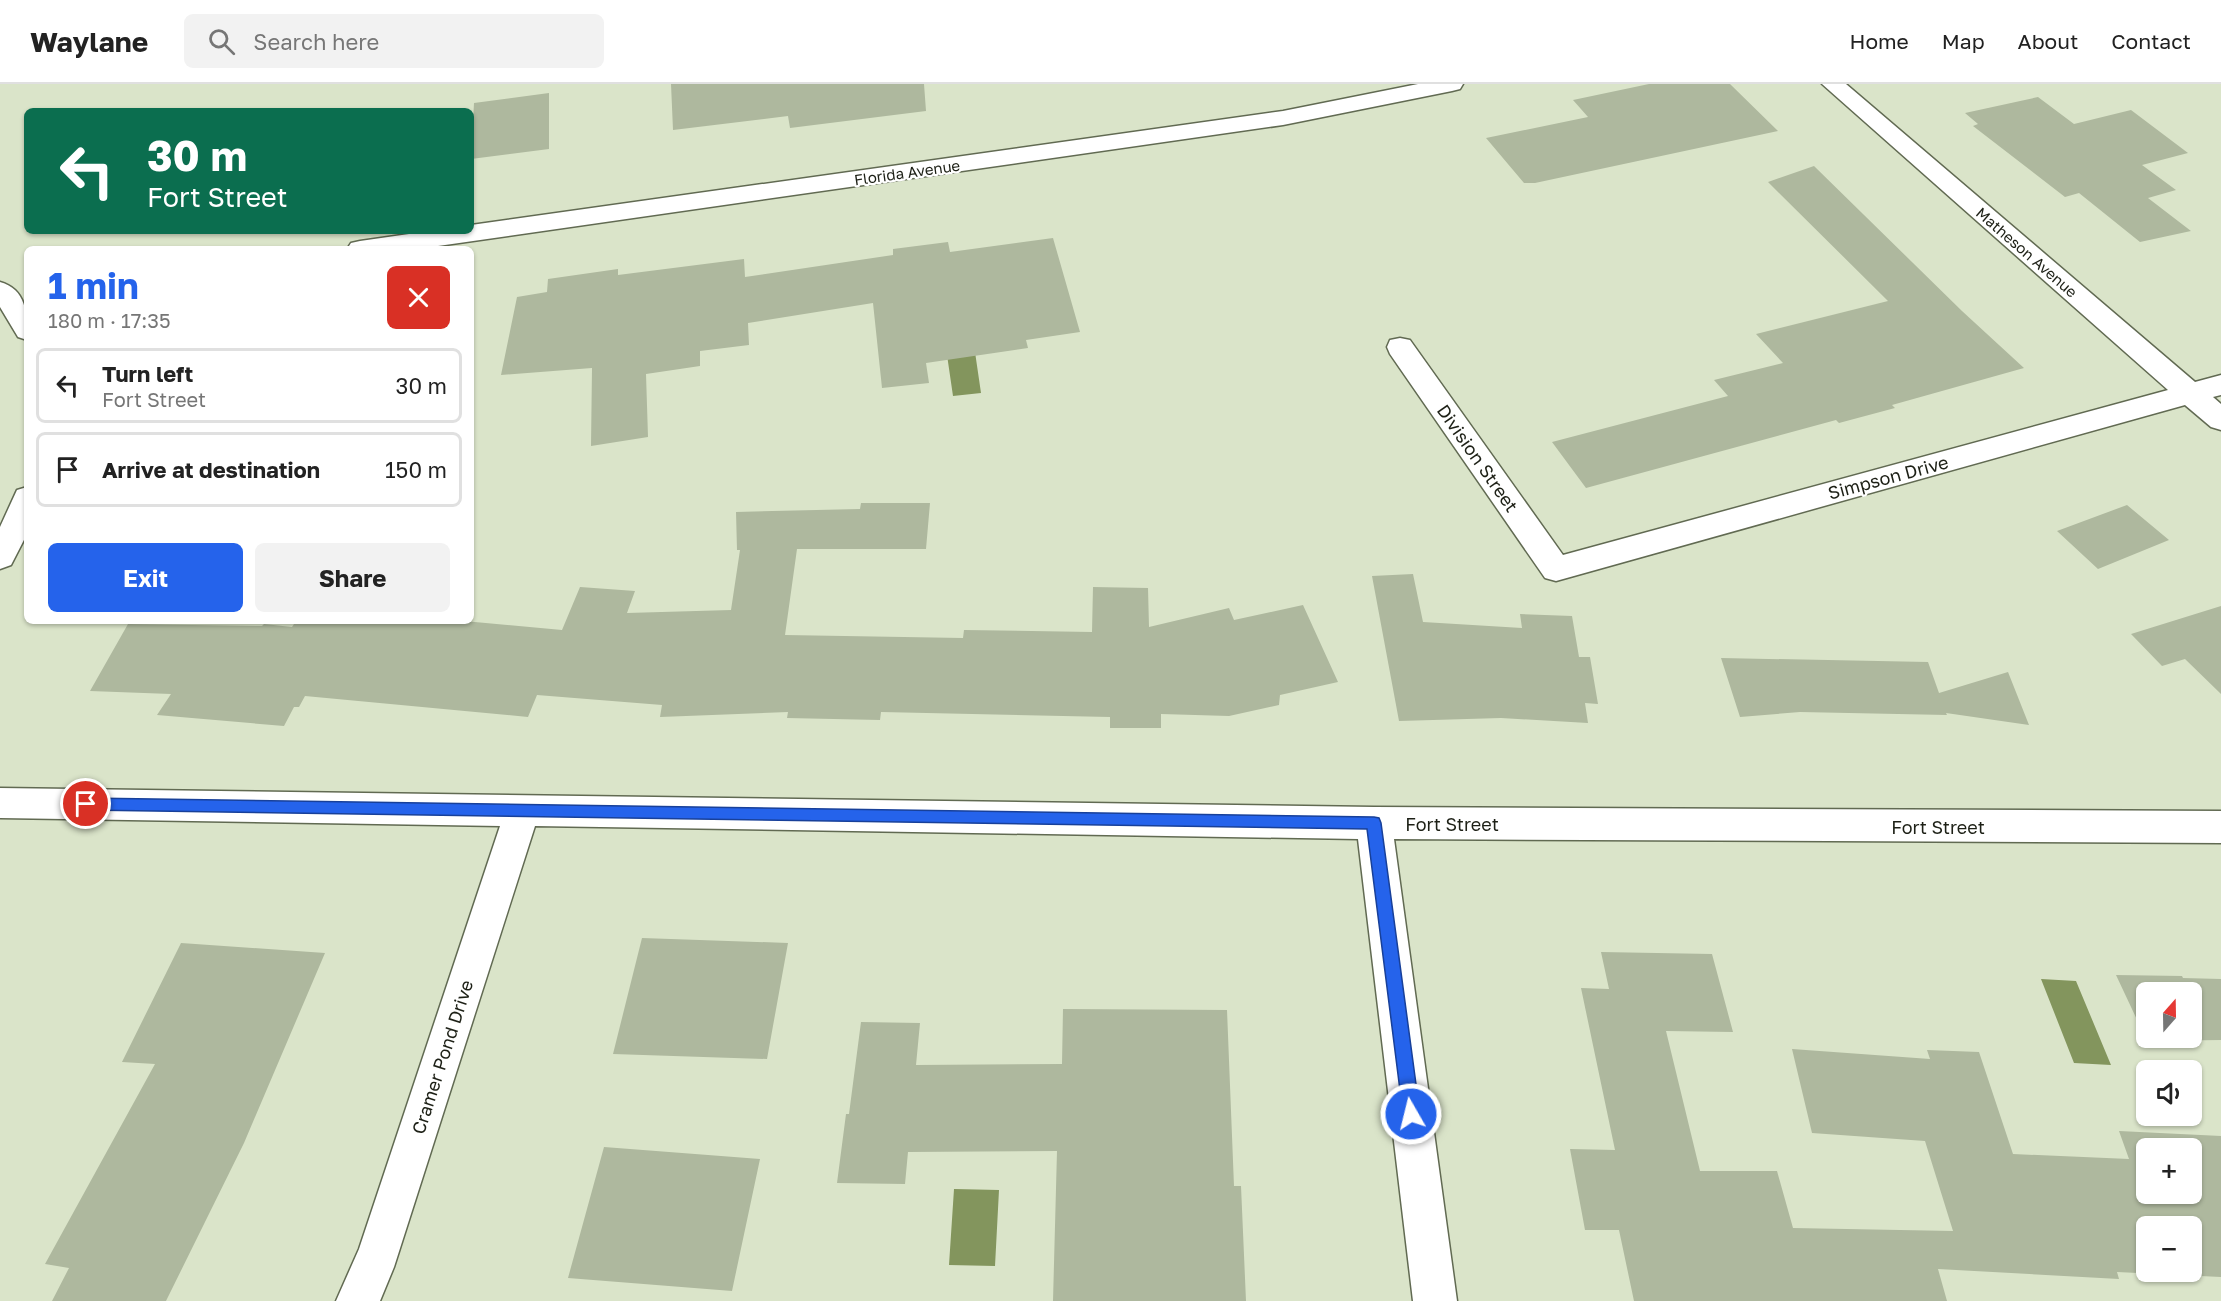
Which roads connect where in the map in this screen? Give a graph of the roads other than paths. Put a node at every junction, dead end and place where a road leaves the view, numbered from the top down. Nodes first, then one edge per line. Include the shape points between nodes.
1 (1452, 84) edge
2 (1833, 84) edge
3 (474, 233) edge
4 (466, 234) edge
5 (381, 246) edge
6 (0, 291) edge
7 (24, 318) edge
8 (1400, 347) dead end
9 (2221, 385) edge
10 (2192, 394) junction
11 (2221, 420) edge
12 (24, 505) edge
13 (0, 557) edge
14 (1556, 569) joint
15 (0, 803) edge
16 (522, 811) junction
17 (1374, 823) junction
18 (2221, 827) edge
19 (358, 1301) edge
20 (1436, 1301) edge

1 - 3 street, Florida Avenue via 1282,118
2 - 10 street, Matheson Avenue
4 - 5 street, Florida Avenue
6 - 7 street
8 - 14 street, Division Street
9 - 10 street, Simpson Drive
10 - 11 street, Matheson Avenue
10 - 14 street, Simpson Drive
12 - 13 street
15 - 16 street, Fort Street
16 - 17 street, Fort Street
16 - 19 street, Cramer Pond Drive via 379,1252
17 - 18 street, Fort Street
17 - 20 street

